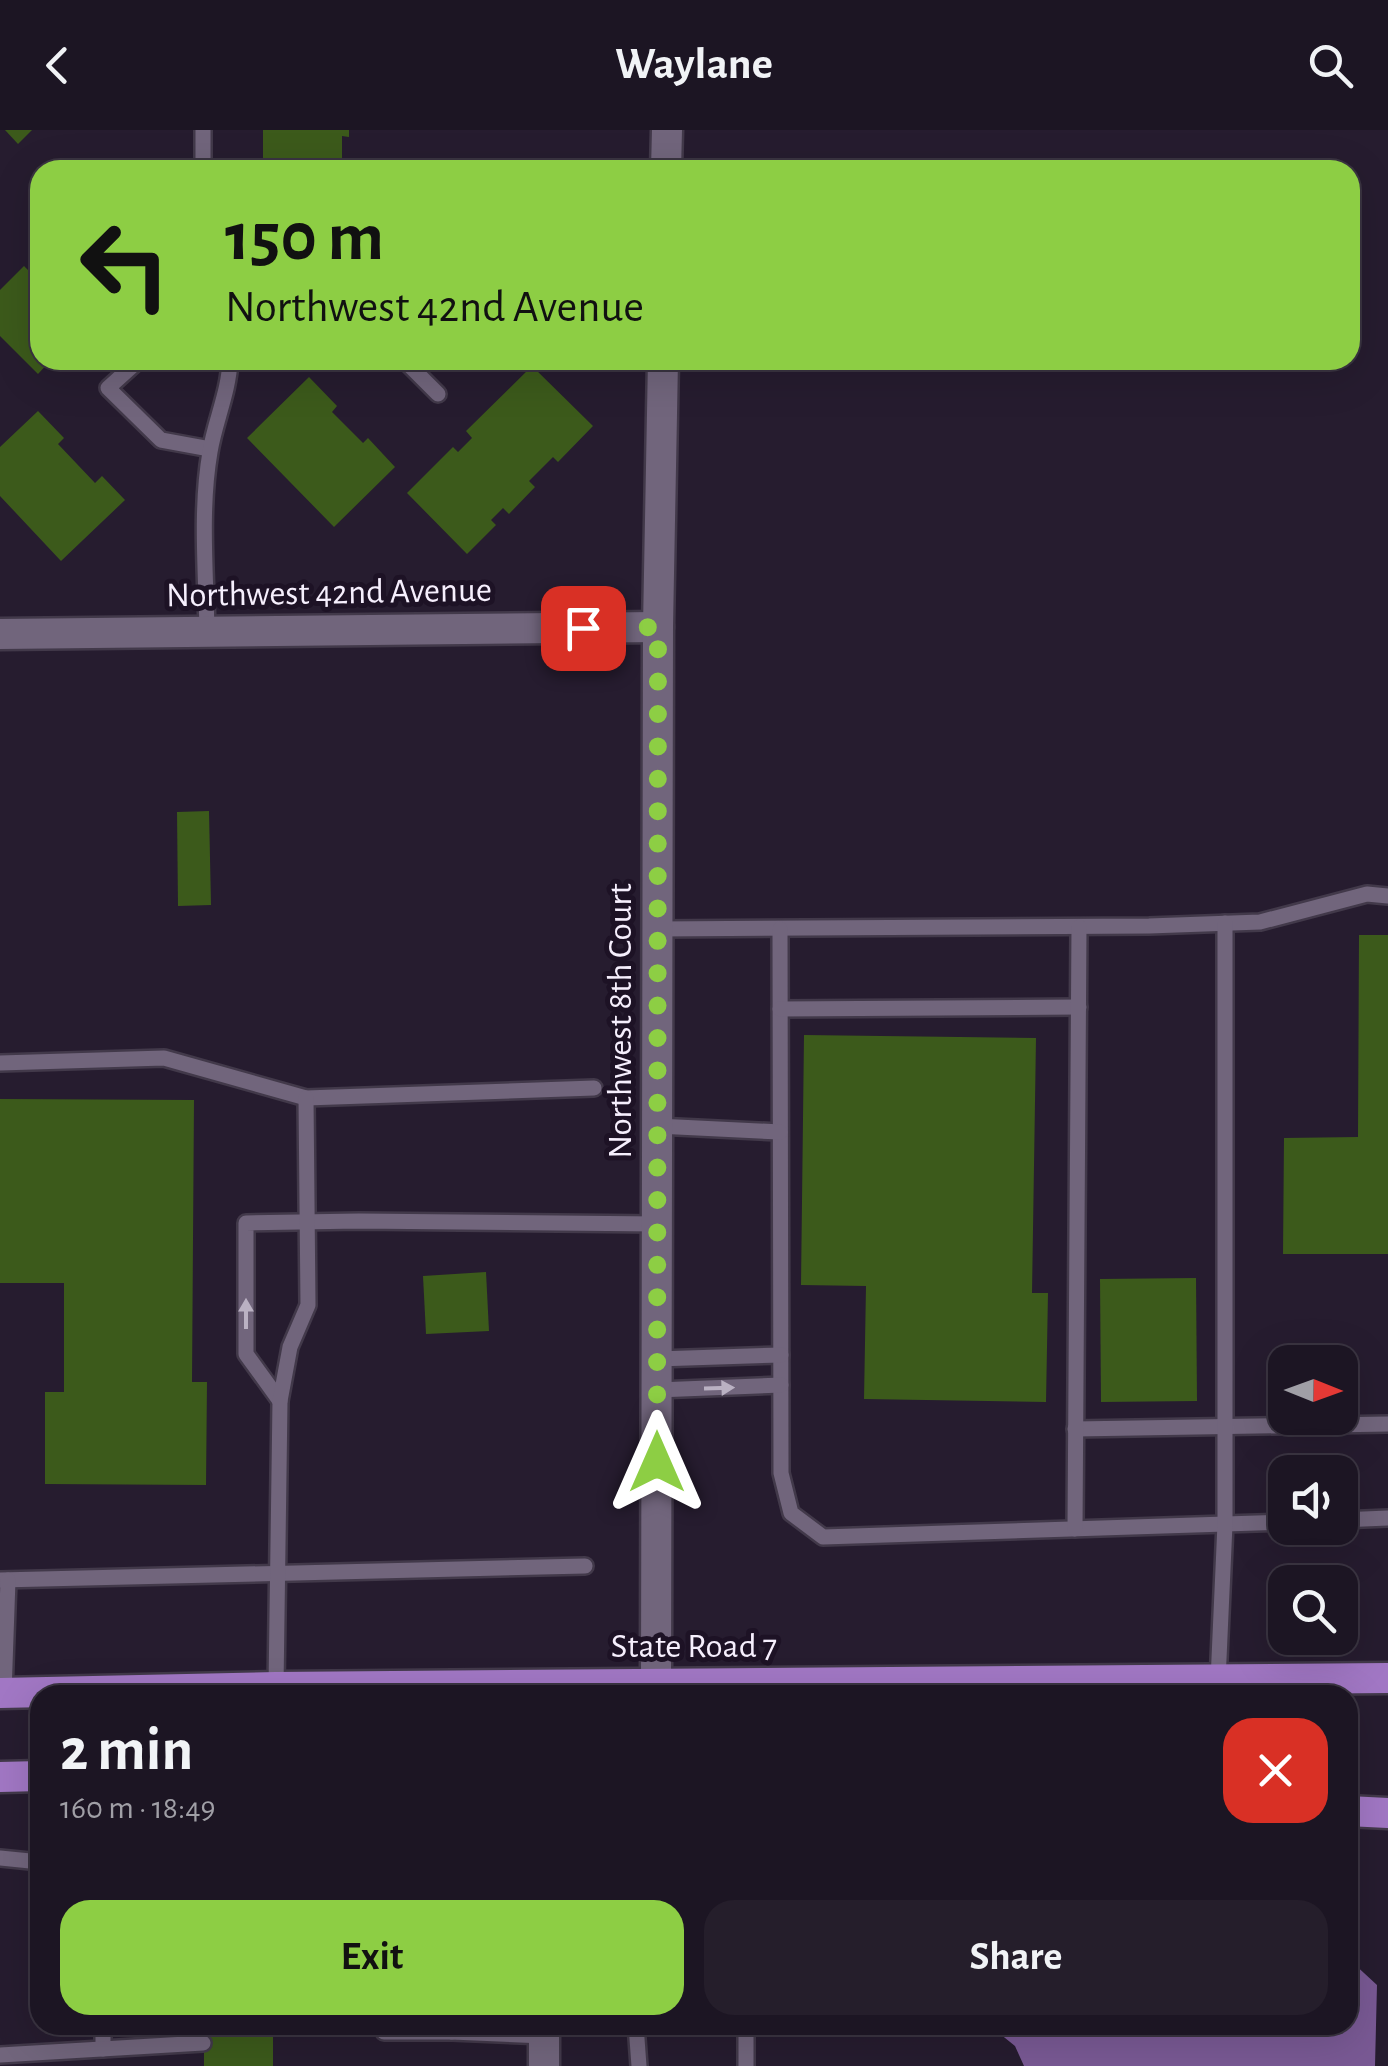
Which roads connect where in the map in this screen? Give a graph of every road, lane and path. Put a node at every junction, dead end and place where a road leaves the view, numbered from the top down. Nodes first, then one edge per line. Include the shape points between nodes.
1 (188, 130) edge
2 (667, 130) edge
3 (203, 138) edge
4 (666, 160) edge
5 (128, 370) edge
6 (228, 370) edge
7 (414, 370) edge
8 (663, 370) edge
9 (438, 394) dead end
10 (210, 449) junction
11 (658, 627) junction
12 (207, 632) junction
13 (0, 634) edge
14 (1388, 896) edge
15 (1225, 924) junction
16 (1079, 927) junction
17 (658, 929) junction
18 (780, 929) junction
19 (1078, 1008) junction
20 (780, 1009) junction
21 (0, 1063) edge
22 (594, 1088) dead end
23 (306, 1098) junction
24 (658, 1126) junction
25 (780, 1132) junction
26 (308, 1223) junction
27 (657, 1224) junction
28 (781, 1356) junction
29 (657, 1359) junction
30 (781, 1385) junction
31 (657, 1390) junction
32 (280, 1401) junction
33 (1388, 1424) edge
34 (1225, 1425) junction
35 (1076, 1428) junction
36 (1388, 1518) edge
37 (1358, 1519) edge
38 (1268, 1523) edge
39 (1225, 1524) junction
40 (1075, 1529) junction
41 (585, 1566) dead end
42 (277, 1574) junction
43 (4, 1580) edge
44 (1388, 1678) edge
45 (1218, 1681) junction
46 (276, 1685) edge
47 (649, 1685) edge
48 (934, 1685) edge
49 (30, 1692) edge
50 (2, 1693) edge
51 (0, 1776) edge
52 (30, 1776) edge
53 (1358, 1812) edge
54 (1388, 1813) edge
55 (0, 1858) edge
56 (30, 1861) edge
57 (103, 2035) edge
58 (498, 2035) edge
59 (637, 2035) edge
60 (746, 2035) edge
61 (544, 2042) edge
62 (203, 2043) dead end
63 (103, 2049) junction
64 (0, 2054) edge
65 (639, 2066) edge
66 (746, 2066) edge

1 - 3 lane
2 - 4 street
5 - 10 lane via 108,388 161,440
6 - 10 lane
7 - 9 lane
8 - 11 street, Northwest 8th Court
10 - 12 lane
11 - 12 street, Northwest 42nd Avenue
11 - 17 street, Northwest 8th Court
12 - 13 street, Northwest 42nd Avenue
14 - 15 lane via 1367,894 1260,922
15 - 16 lane
15 - 34 lane
16 - 18 lane
16 - 19 lane
17 - 18 lane
17 - 24 street, Northwest 8th Court
18 - 20 lane
19 - 20 lane
19 - 35 lane
20 - 25 lane
21 - 23 lane via 164,1058
22 - 23 lane
23 - 26 lane
24 - 25 lane
24 - 27 street, Northwest 8th Court
25 - 28 lane
26 - 27 lane
26 - 32 lane via 308,1305 290,1347
32 -> 26 lane via 246,1354 246,1223
27 - 29 street, Northwest 8th Court
28 - 29 lane
28 - 30 lane
29 - 31 street, Northwest 8th Court
31 -> 30 lane
30 - 40 lane via 781,1473 791,1513 823,1537
31 - 47 street, Northwest 8th Court
32 - 42 lane
33 - 34 lane
34 - 35 lane
34 - 39 lane
35 - 40 lane
36 - 37 lane
38 - 39 lane
39 - 40 lane
39 - 45 lane
41 - 42 lane
42 - 43 lane
42 - 46 lane
43 - 50 lane
44 - 45 main road, State Road 7
45 - 48 main road, State Road 7
49 - 50 main road, State Road 7
51 - 52 main road
53 - 54 main road
55 - 56 lane
57 - 63 lane
58 - 61 lane
59 - 65 lane
60 - 66 lane
62 - 63 lane
63 - 64 lane

